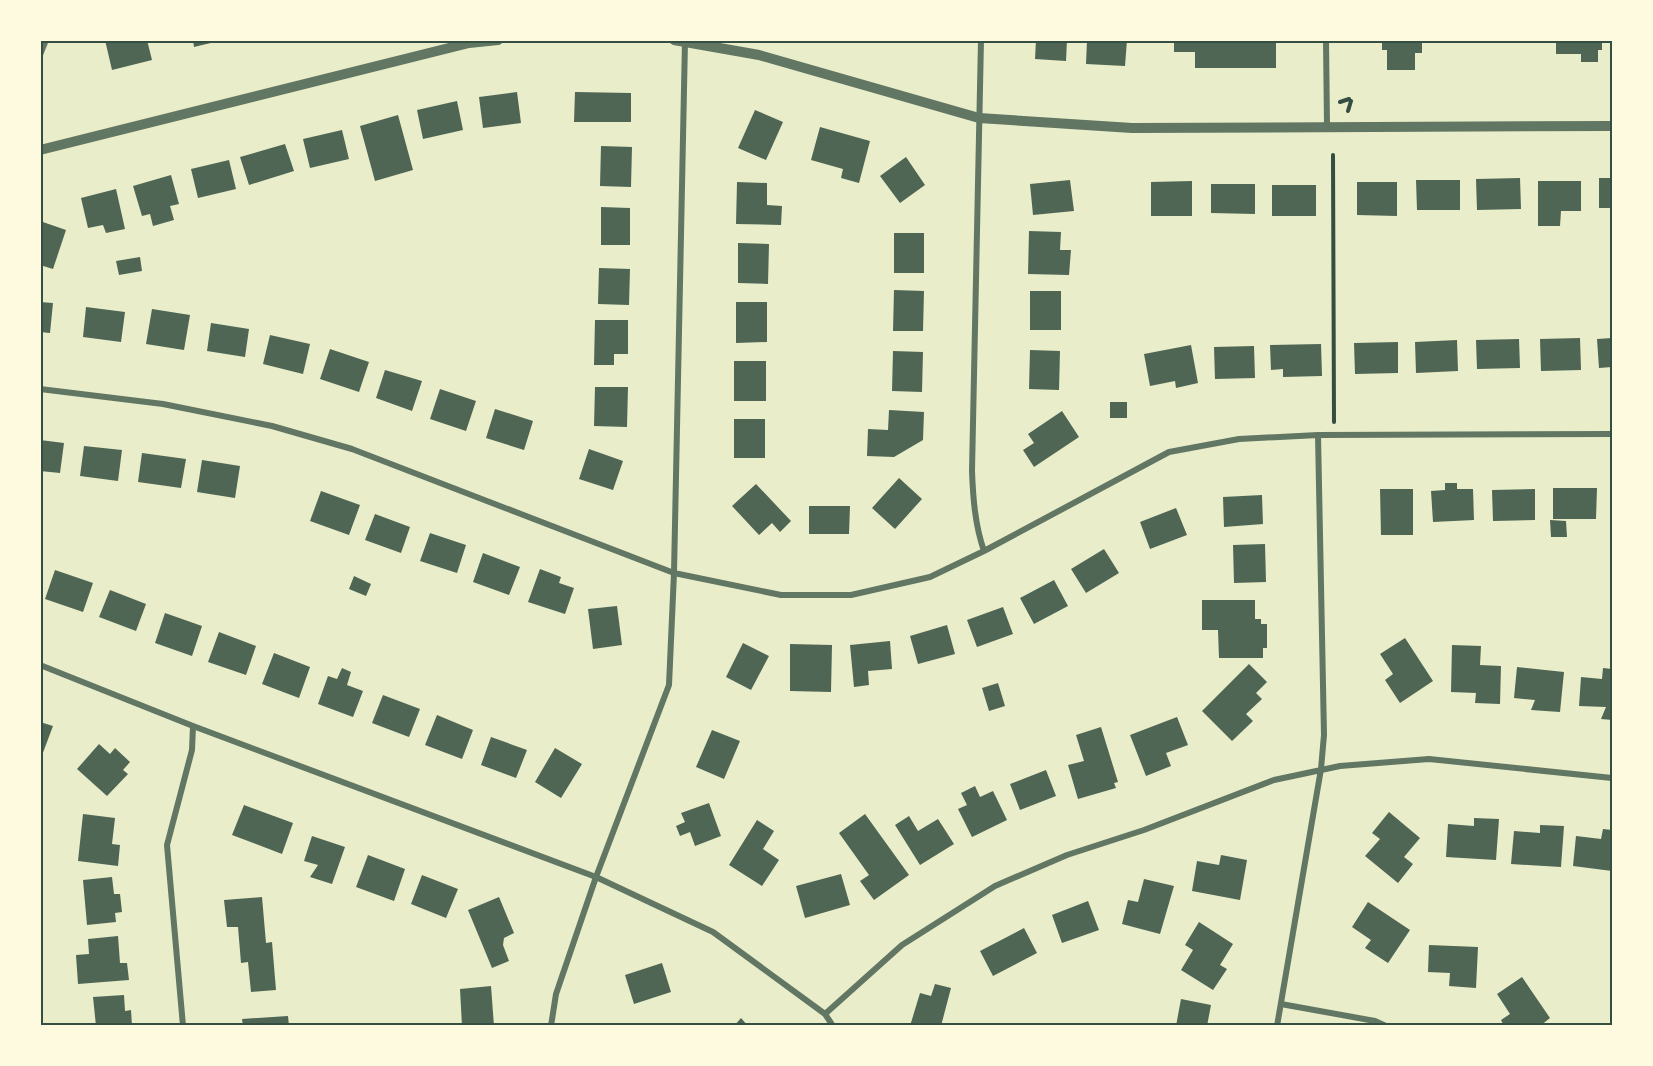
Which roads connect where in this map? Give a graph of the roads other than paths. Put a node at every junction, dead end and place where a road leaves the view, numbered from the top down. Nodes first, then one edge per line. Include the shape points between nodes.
1 (46, 40) edge
2 (498, 40) edge
3 (674, 40) edge
4 (981, 40) edge
5 (1326, 40) edge
6 (686, 41) edge
7 (40, 55) edge
8 (979, 118) junction
9 (1327, 126) junction
10 (1612, 126) edge
11 (40, 150) edge
12 (40, 389) edge
13 (1612, 434) edge
14 (1318, 435) junction
15 (984, 551) junction
16 (674, 573) junction
17 (40, 665) edge
18 (193, 726) junction
19 (1321, 769) junction
20 (1612, 778) edge
21 (596, 877) junction
22 (1281, 1004) junction
23 (825, 1014) junction
24 (183, 1026) edge
25 (551, 1026) edge
26 (833, 1026) edge
27 (1277, 1026) edge
28 (1386, 1026) edge

1 - 7 street
2 - 11 street via 469,43
3 - 6 street
4 - 8 street
5 - 9 street
6 - 8 street via 759,55
6 - 16 street
8 - 9 street via 1132,128
8 - 15 street via 972,471 975,516
9 - 10 street
12 - 16 street via 163,404 272,426 352,449
13 - 14 street
14 - 15 street via 1239,439 1169,452
14 - 19 street via 1324,735
15 - 16 street via 930,577 851,595 781,595
16 - 21 street via 669,685
17 - 18 street
18 - 21 street
18 - 24 street via 192,750 167,845
19 - 20 street via 1429,759
19 - 22 street
19 - 23 street via 1275,780 1067,855 995,886 902,945
21 - 23 street via 713,932
21 - 25 street via 556,994
22 - 27 street
22 - 28 street
23 - 26 street

